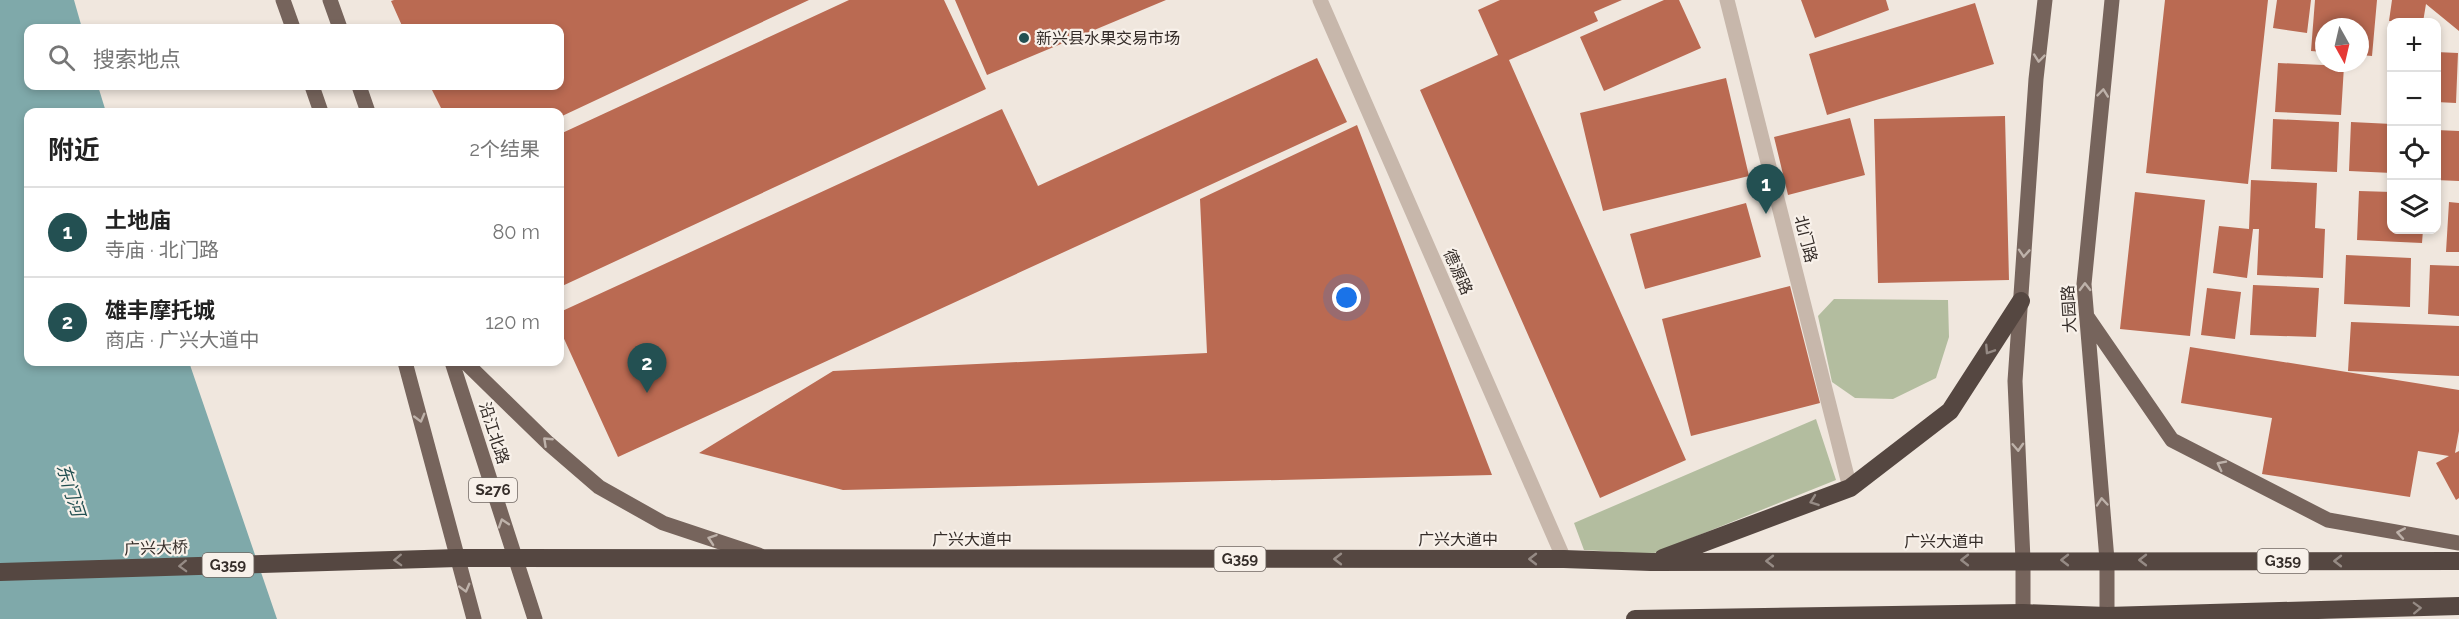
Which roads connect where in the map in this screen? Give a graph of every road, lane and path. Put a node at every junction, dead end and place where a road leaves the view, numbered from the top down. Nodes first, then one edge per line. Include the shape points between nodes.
1 (283, 0) edge
2 (330, 0) edge
3 (1320, 0) edge
4 (1727, 0) edge
5 (2045, 0) edge
6 (2112, 0) edge
7 (292, 24) edge
8 (339, 24) edge
9 (313, 90) edge
10 (360, 90) edge
11 (320, 108) edge
12 (367, 108) edge
13 (2021, 301) junction
14 (2087, 316) junction
15 (406, 366) edge
16 (453, 366) edge
17 (469, 366) edge
18 (1850, 488) junction
19 (2459, 543) edge
20 (457, 558) junction
21 (514, 558) junction
22 (768, 558) junction
23 (1564, 559) junction
24 (2024, 560) junction
25 (2107, 560) junction
26 (2459, 561) edge
27 (1651, 562) junction
28 (0, 572) edge
29 (2459, 606) edge
30 (2023, 616) edge
31 (2107, 618) edge
32 (474, 619) edge
33 (535, 619) edge
34 (1635, 619) edge

1 - 7 main road
2 - 8 main road
3 - 23 street, 德源路
4 - 18 street, 北门路
5 -> 13 main road
14 -> 6 main road, 大园路 via 2084,284
9 - 11 main road
10 - 12 main road
13 -> 18 highway via 1950,411
13 -> 24 main road via 2015,381
19 -> 14 main road via 2328,520 2172,440
25 -> 14 main road, 大园路
15 -> 20 main road
21 -> 16 main road, 沿江北路 / S276
22 -> 17 main road via 663,523 599,487
18 -> 27 highway
20 - 21 highway, 广兴大道中 / G359
20 -> 28 highway, 广兴大桥 / G359
20 -> 32 main road
21 - 22 highway, 广兴大道中 / G359
21 - 33 main road, 沿江北路 / S276
23 -> 22 highway, 广兴大道中 / G359
23 - 27 highway, 广兴大道中 / G359
25 -> 24 highway, 广兴大道中 / G359
24 -> 27 highway, 广兴大道中 / G359
24 - 30 main road
26 -> 25 highway, 广兴大道中 / G359
25 - 31 main road, 大园路
31 -> 29 highway
30 - 31 highway
30 - 34 highway

